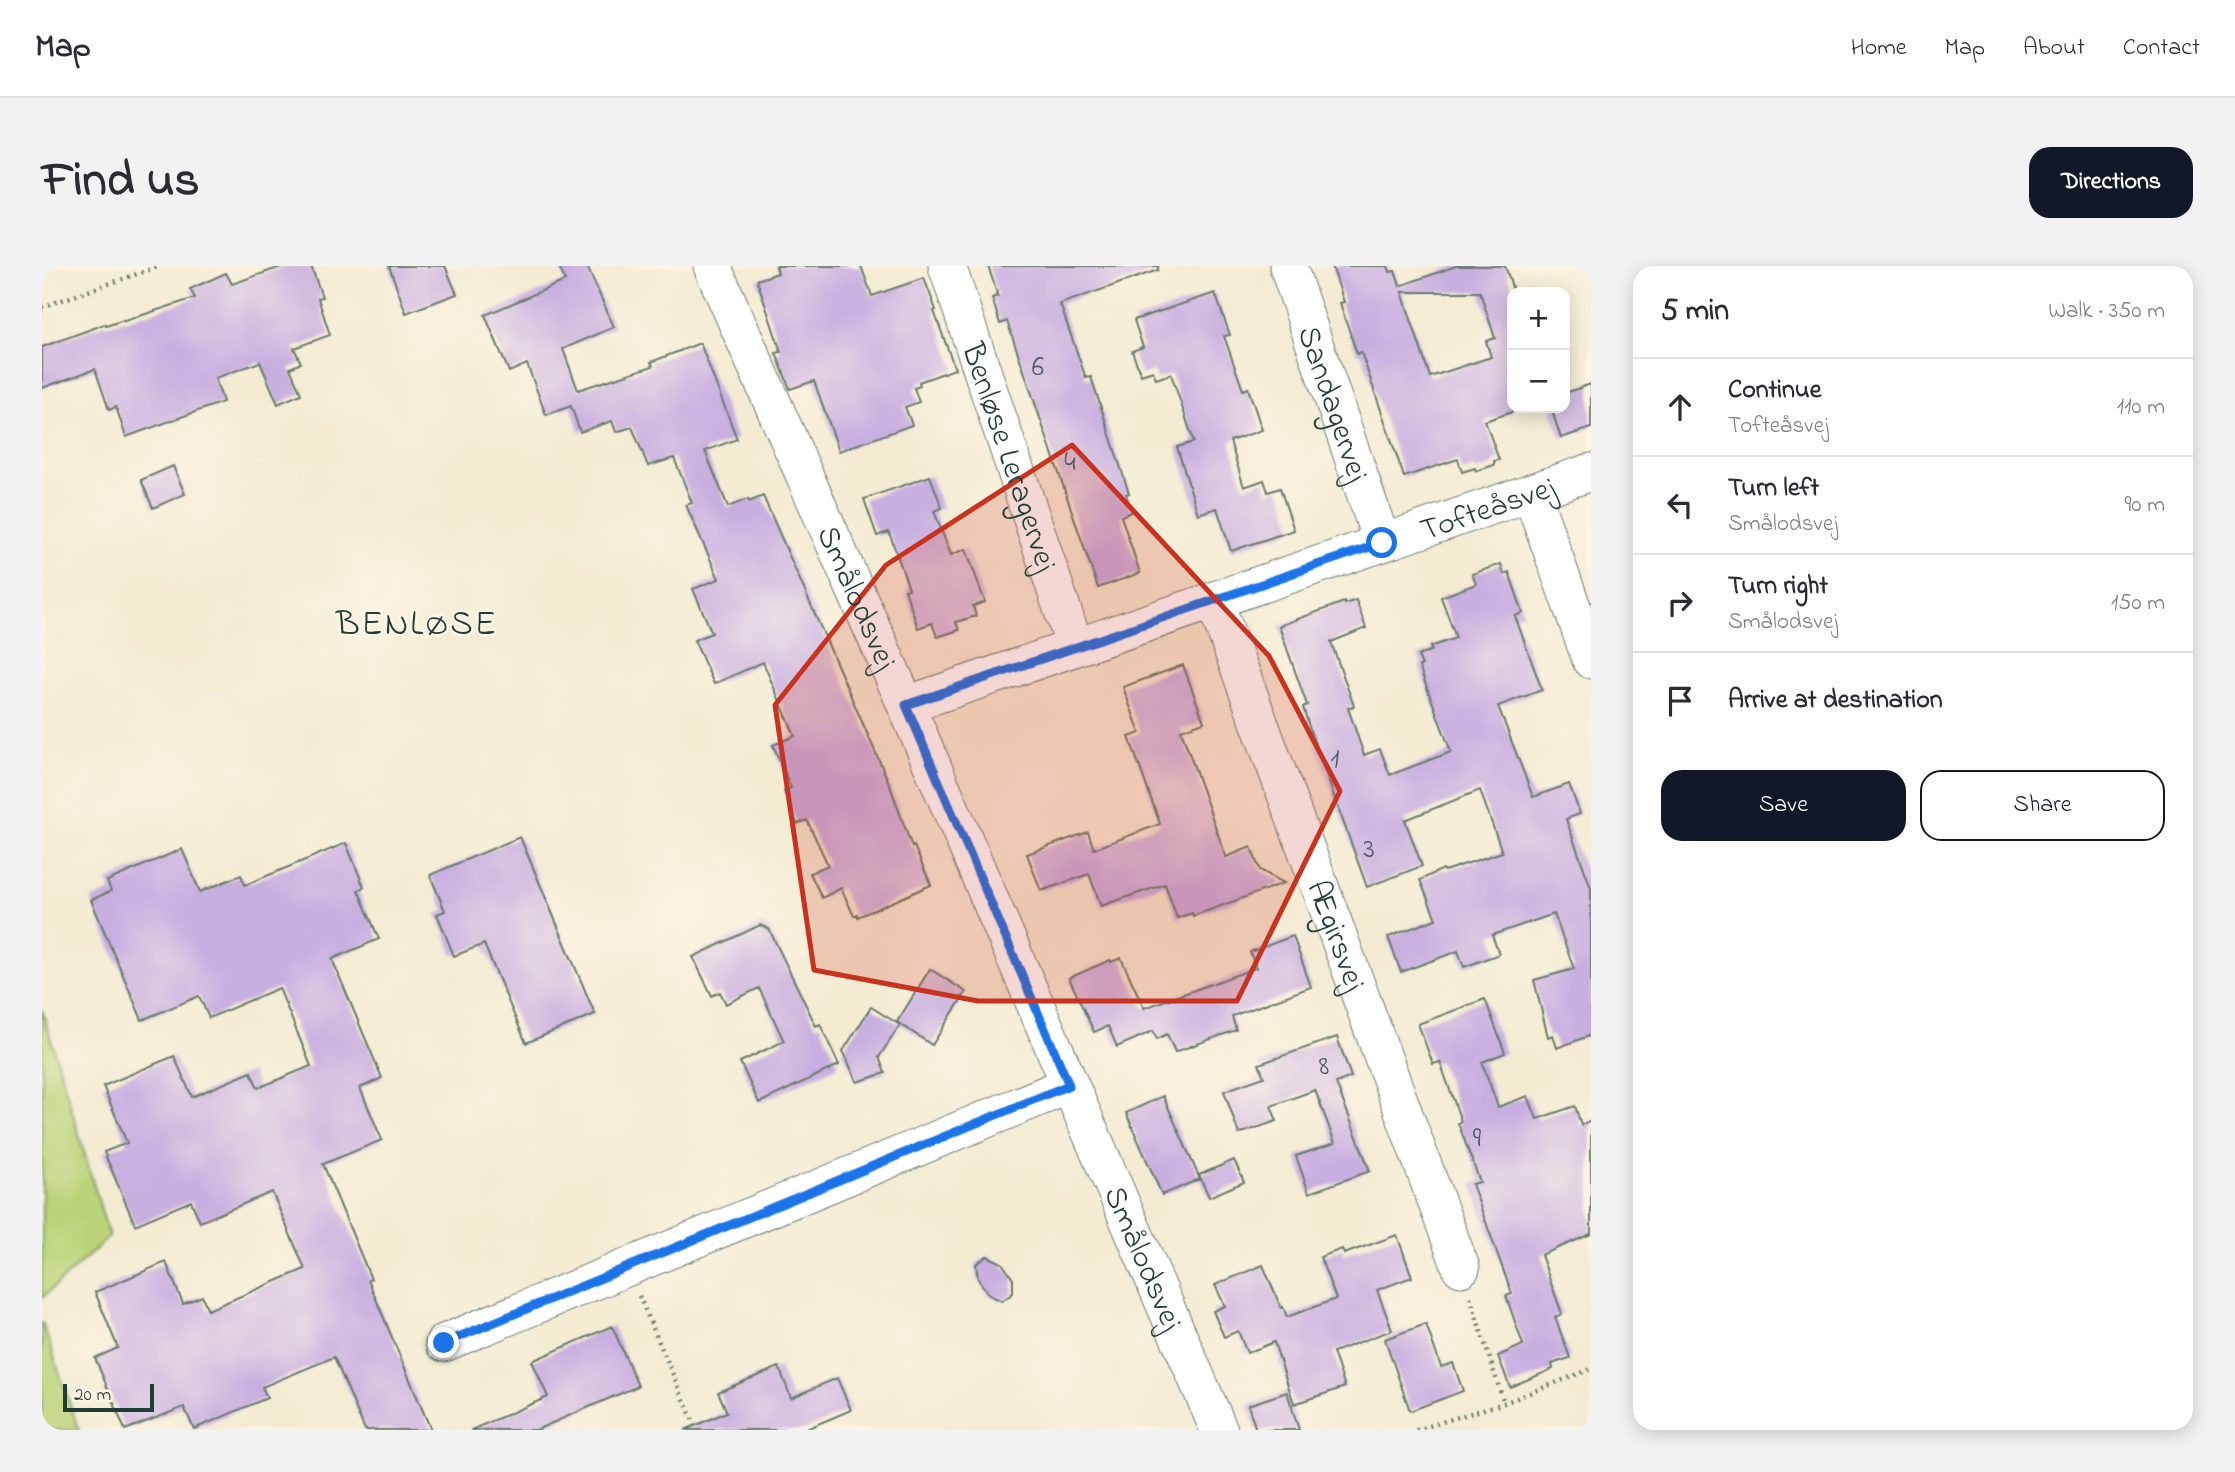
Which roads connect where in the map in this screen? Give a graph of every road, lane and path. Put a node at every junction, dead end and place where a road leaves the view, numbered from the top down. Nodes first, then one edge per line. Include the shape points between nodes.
1 (160, 266) edge
2 (712, 266) edge
3 (947, 266) edge
4 (1288, 266) edge
5 (42, 307) edge
6 (1591, 472) edge
7 (1531, 492) junction
8 (1382, 543) junction
9 (1214, 600) junction
10 (1075, 647) junction
11 (1591, 660) edge
12 (906, 705) junction
13 (1069, 1085) junction
14 (627, 1267) junction
15 (1461, 1268) joint
16 (444, 1343) dead end
17 (1591, 1368) edge
18 (1504, 1402) junction
19 (697, 1430) edge
20 (1219, 1430) edge
21 (1416, 1430) edge

1 - 5 path
2 - 12 street, Smålodsvej
3 - 10 street, Benløse Leragervej
4 - 8 street, Sandagervej
6 - 7 street, Tofteåsvej
7 - 8 street, Tofteåsvej
7 - 11 street
8 - 9 street, Tofteåsvej
9 - 10 street, Tofteåsvej
9 - 15 street, Ægirsvej
10 - 12 street, Tofteåsvej
12 - 13 street, Smålodsvej
13 - 14 street
13 - 20 street, Smålodsvej
14 - 16 street
14 - 19 path
15 - 18 path
17 - 18 path
18 - 21 path

